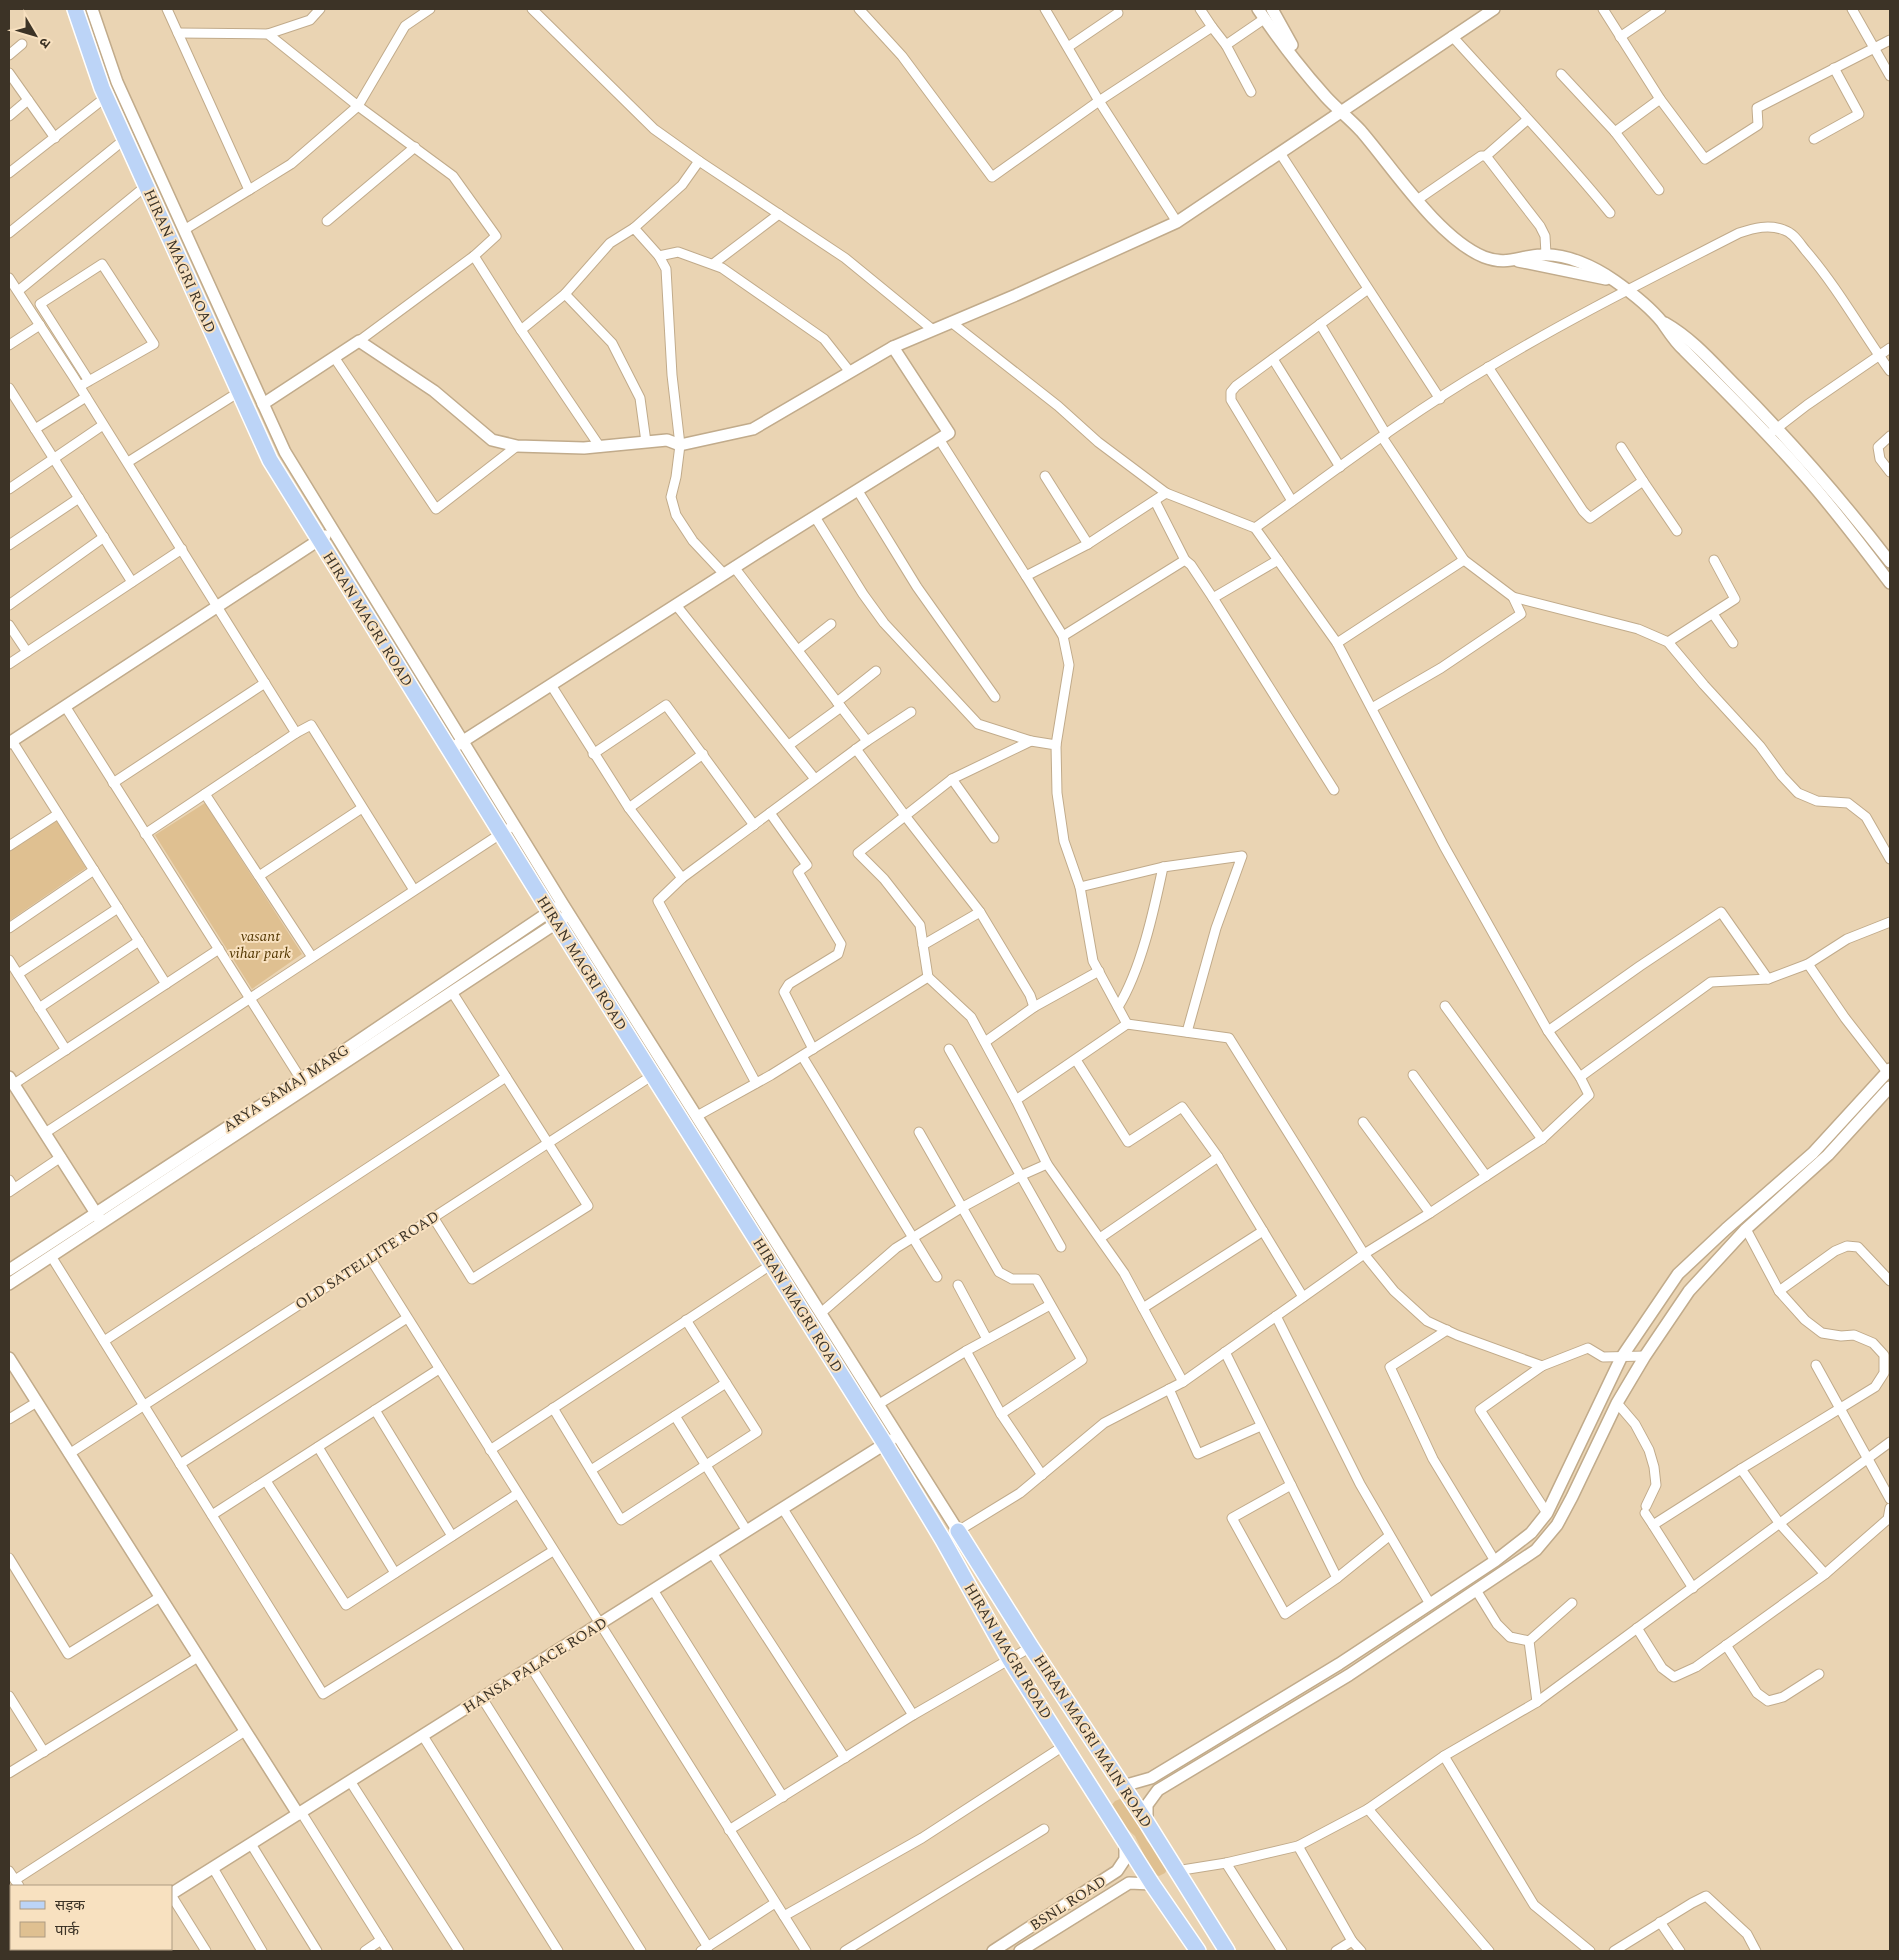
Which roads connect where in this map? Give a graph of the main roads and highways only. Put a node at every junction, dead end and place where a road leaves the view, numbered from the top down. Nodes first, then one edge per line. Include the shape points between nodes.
1 (75, 9) edge
2 (958, 1531) road end
3 (1124, 1786) junction
4 (1099, 1799) junction
5 (1176, 1871) junction
6 (1152, 1884) junction
7 (1198, 1951) edge
8 (1228, 1951) edge

1 - 4 main road, HIRAN MAGRI ROAD via 106,97 270,460 501,833 559,913 659,1071 772,1264 886,1444 1010,1660
2 - 3 main road, HIRAN MAGRI MAIN ROAD
3 - 4 main road
3 - 5 main road, HIRAN MAGRI MAIN ROAD
4 - 6 main road, HIRAN MAGRI ROAD
5 - 6 main road
5 - 8 main road, HIRAN MAGRI MAIN ROAD
6 - 7 main road

